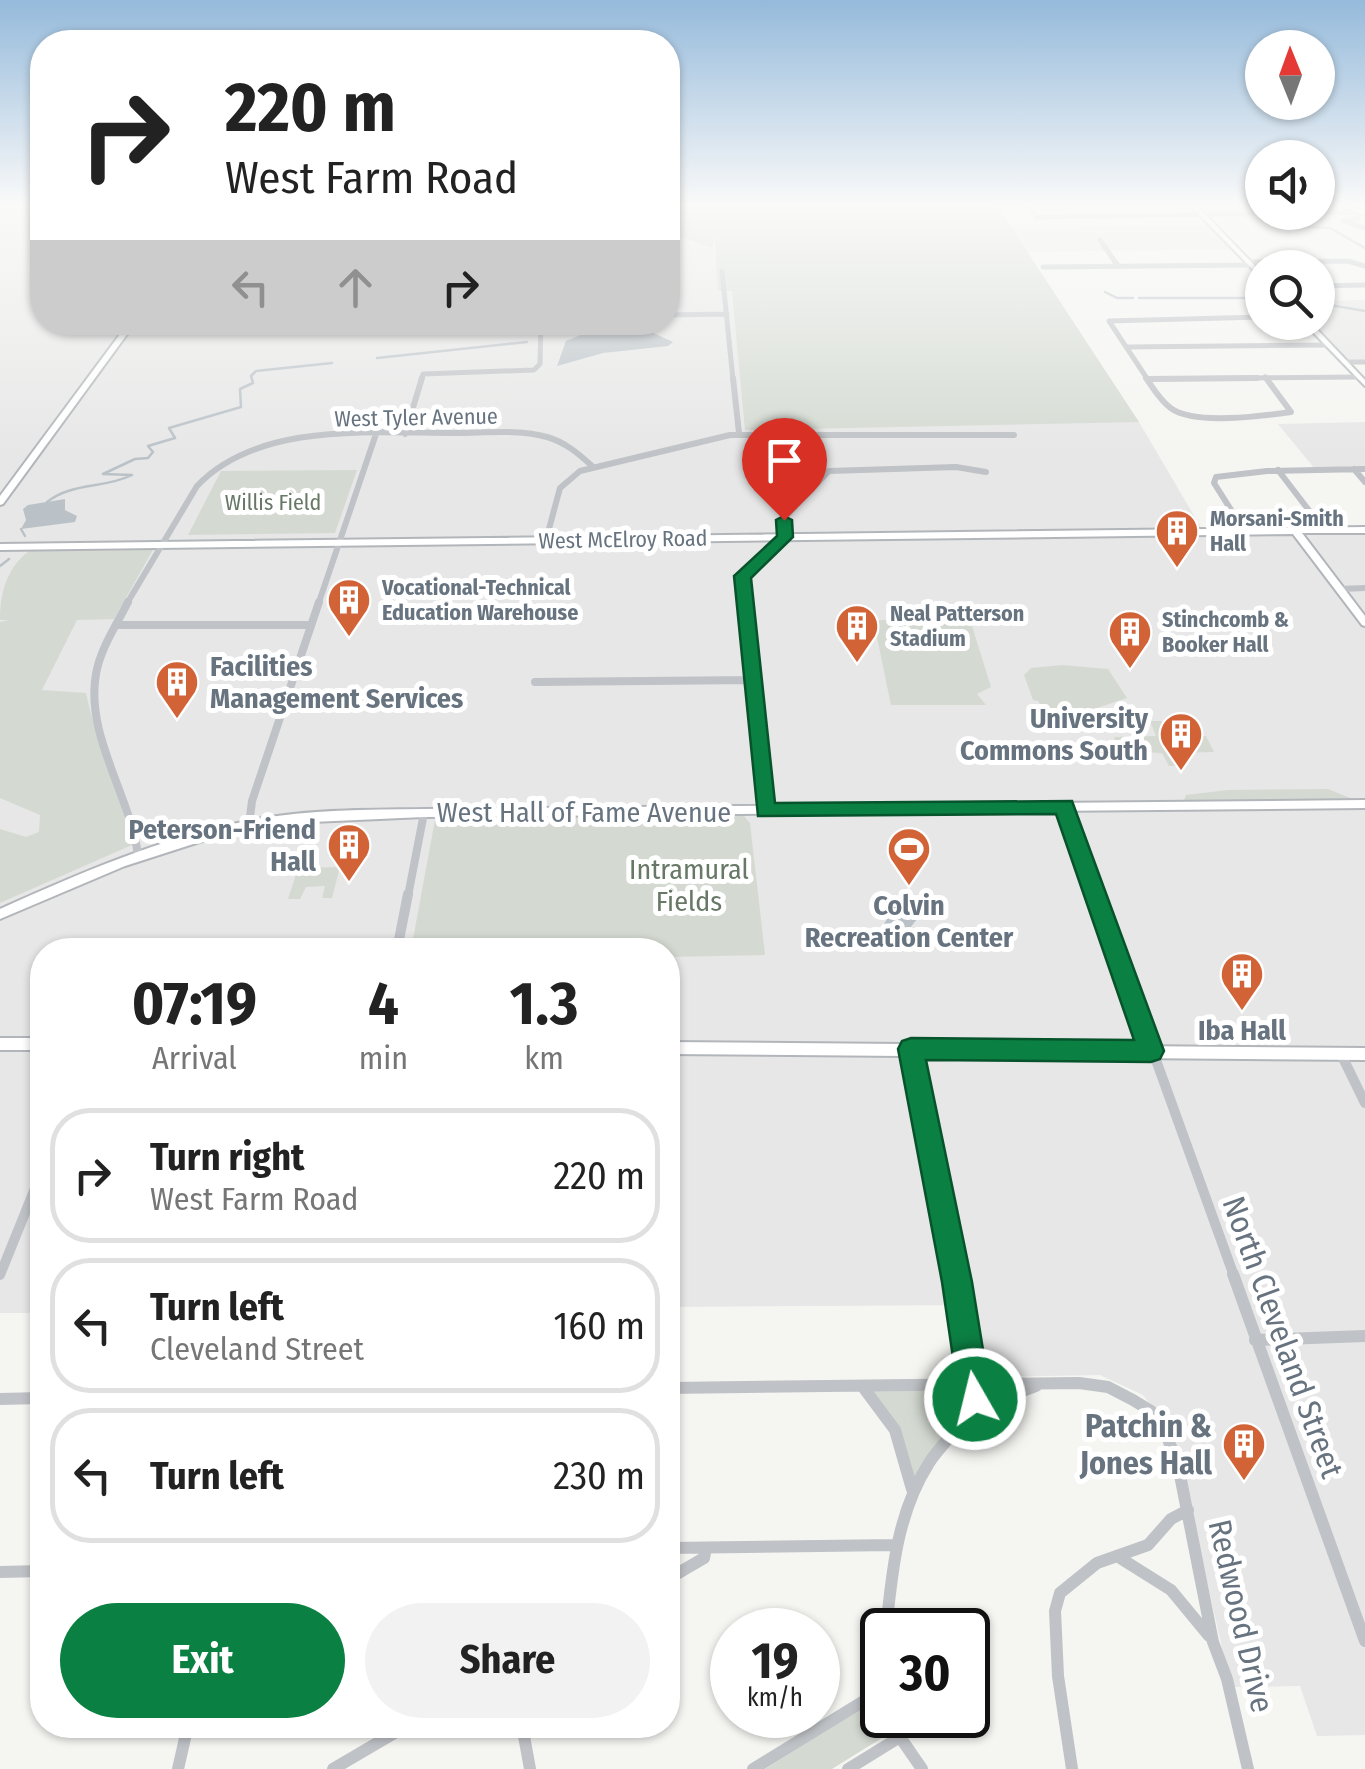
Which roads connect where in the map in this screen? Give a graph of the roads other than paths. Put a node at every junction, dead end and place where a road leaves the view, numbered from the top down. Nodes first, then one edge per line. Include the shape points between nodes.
1 (724, 290) edge
2 (727, 314) junction
3 (680, 315) edge
4 (1245, 317) edge
5 (123, 335) edge
6 (541, 335) edge
7 (1324, 340) edge
8 (1329, 345) junction
9 (1126, 347) junction
10 (1344, 362) junction
11 (1365, 362) edge
12 (1265, 378) junction
13 (1149, 379) junction
14 (1362, 380) edge
15 (1187, 414) joint
16 (376, 434) junction
17 (405, 434) junction
18 (738, 434) junction
19 (1014, 435) dead end
20 (235, 461) joint
21 (592, 466) junction
22 (1354, 469) junction
23 (1365, 469) edge
24 (1278, 470) junction
25 (986, 472) dead end
26 (1365, 482) edge
27 (0, 502) edge
28 (1324, 530) junction
29 (1365, 530) edge
30 (1296, 531) junction
31 (1245, 532) junction
32 (785, 537) junction
33 (546, 540) junction
34 (339, 543) junction
35 (161, 545) junction
36 (0, 546) edge
37 (1365, 588) edge
38 (1340, 589) junction
39 (1365, 623) edge
40 (118, 624) junction
41 (311, 625) junction
42 (754, 680) junction
43 (535, 682) dead end
44 (1365, 804) edge
45 (1064, 807) junction
46 (765, 810) junction
47 (424, 813) junction
48 (248, 825) junction
49 (138, 855) junction
50 (0, 914) edge
51 (399, 938) edge
52 (0, 1044) edge
53 (30, 1044) edge
54 (680, 1048) edge
55 (911, 1049) junction
56 (1151, 1051) junction
57 (1342, 1054) junction
58 (1365, 1054) edge
59 (1365, 1102) edge
60 (30, 1200) edge
61 (0, 1275) edge
62 (1365, 1336) edge
63 (1256, 1340) junction
64 (973, 1384) junction
65 (1043, 1384) junction
66 (862, 1387) junction
67 (680, 1388) edge
68 (30, 1398) edge
69 (0, 1399) edge
70 (971, 1412) junction
71 (912, 1489) junction
72 (1188, 1510) junction
73 (894, 1545) junction
74 (680, 1548) edge
75 (706, 1548) junction
76 (1120, 1558) junction
77 (30, 1571) edge
78 (0, 1572) edge
79 (680, 1572) edge
80 (888, 1608) edge
81 (1213, 1642) junction
82 (1365, 1642) edge
83 (860, 1705) edge
84 (185, 1738) edge
85 (385, 1738) edge
86 (520, 1738) edge
87 (898, 1738) edge
88 (901, 1738) edge
89 (178, 1769) edge
90 (333, 1769) edge
91 (530, 1769) edge
92 (753, 1769) edge
93 (848, 1769) edge
94 (922, 1769) edge
95 (1072, 1769) edge
96 (1248, 1769) edge

1 - 2 street
2 - 3 street
2 - 18 street
4 - 9 street via 1110,320
5 - 27 street
6 - 17 street via 534,370 423,374
7 - 8 street
8 - 9 street
8 - 10 street
9 - 13 street
10 - 11 street
10 - 14 street
12 - 13 street
12 - 14 street
12 - 15 street via 1291,410
13 - 15 street via 1166,405
16 - 17 street, West Tyler Avenue
16 - 20 street, West Tyler Avenue via 294,440
16 - 34 street
17 - 21 street, West Tyler Avenue via 538,434 570,446
18 - 19 street
18 - 21 street
20 - 35 street via 203,478
21 - 33 street via 560,488
22 - 23 street
22 - 24 street
22 - 26 street
24 - 28 street
24 - 31 street via 1222,475 1214,483
25 - 32 street via 838,468 821,476 784,518
28 - 29 street, West McElroy Road
28 - 30 street, West McElroy Road
30 - 31 street, West McElroy Road
30 - 38 street
31 - 32 street, West McElroy Road
32 - 33 street, West McElroy Road
32 - 42 street via 743,576
33 - 34 street, West McElroy Road
34 - 35 street, West McElroy Road
34 - 41 street
35 - 36 street, West McElroy Road
35 - 40 street
37 - 38 street
38 - 39 street
40 - 41 street
40 - 49 street via 96,670 96,720 125,794
41 - 48 street
42 - 43 street
42 - 46 street
44 - 45 street, West Hall of Fame Avenue
45 - 46 street, West Hall of Fame Avenue
45 - 56 street
46 - 47 street, West Hall of Fame Avenue
47 - 48 street, West Hall of Fame Avenue
47 - 51 street
48 - 49 street, West Hall of Fame Avenue
49 - 50 street, West Hall of Fame Avenue
52 - 53 street
54 - 55 street
55 - 56 street
55 - 64 street
56 - 57 street
56 - 63 street, North Cleveland Street
57 - 58 street
57 - 59 street
60 - 61 street
62 - 63 street
63 - 82 street, North Cleveland Street
64 - 65 street, Redwood Drive
64 - 66 street
64 - 70 street
65 - 70 street
65 - 72 street, Redwood Drive via 1108,1387 1152,1411 1164,1429
66 - 67 street
66 - 71 street via 895,1430
68 - 69 street
70 - 71 street
71 - 73 street
72 - 76 street via 1148,1545
72 - 81 street, Redwood Drive
73 - 75 street
73 - 80 street
74 - 75 street
75 - 79 street via 704,1558
76 - 81 street via 1178,1592
76 - 95 street via 1098,1563 1060,1593 1055,1610
77 - 78 street
81 - 96 street, Redwood Drive
83 - 92 street
84 - 89 street
85 - 90 street
86 - 91 street
87 - 93 street
88 - 94 street

